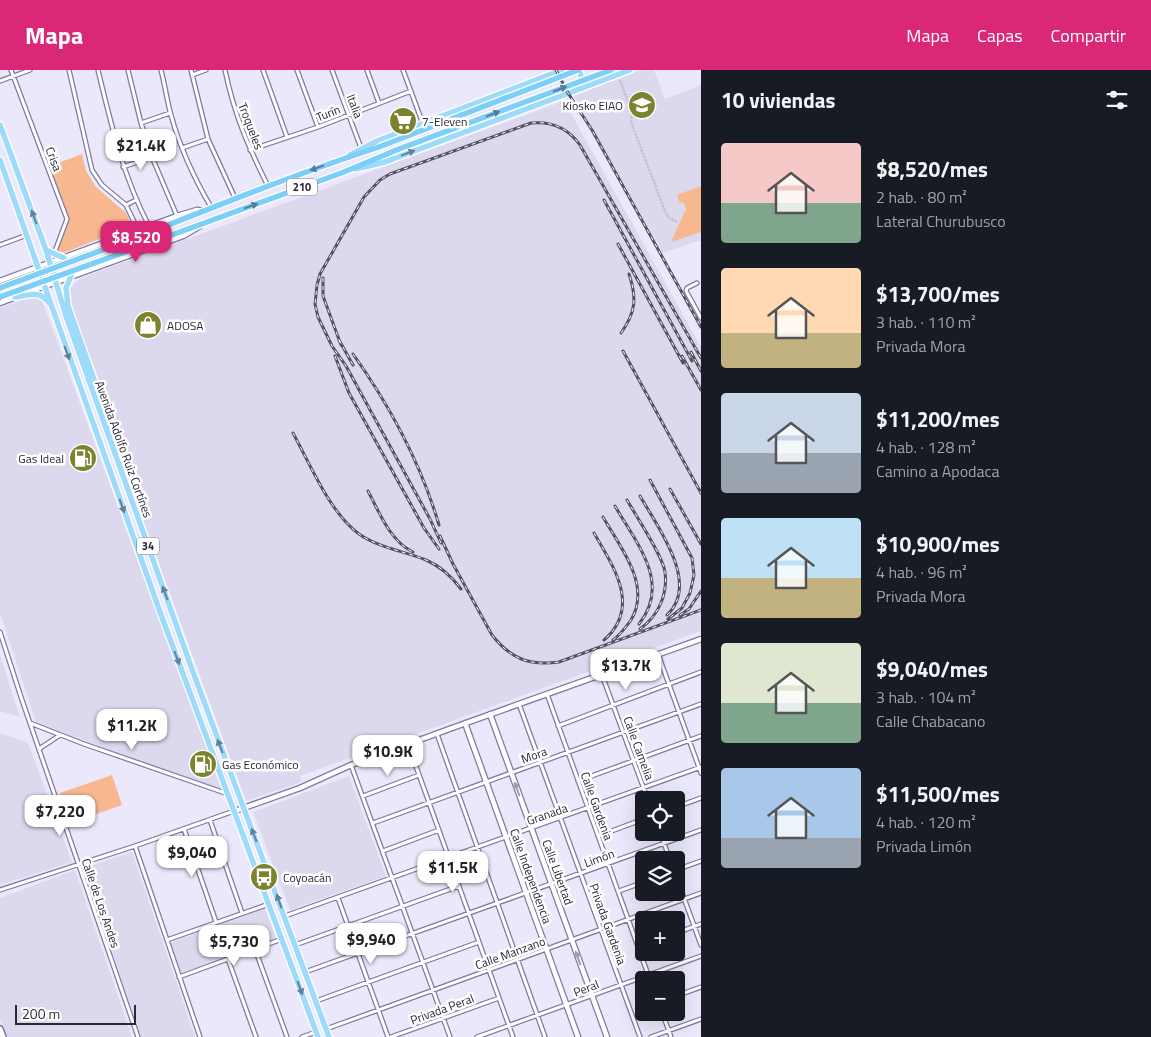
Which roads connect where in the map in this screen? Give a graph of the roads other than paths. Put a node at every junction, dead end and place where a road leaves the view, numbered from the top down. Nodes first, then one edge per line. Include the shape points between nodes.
1 (11, 70) edge
2 (30, 70) edge
3 (68, 70) edge
4 (98, 70) edge
5 (128, 70) edge
6 (161, 70) edge
7 (191, 70) edge
8 (206, 70) edge
9 (225, 70) edge
10 (263, 70) edge
11 (297, 70) edge
12 (332, 70) edge
13 (367, 70) edge
14 (403, 70) edge
15 (542, 70) edge
16 (562, 70) edge
17 (578, 70) edge
18 (594, 70) edge
19 (611, 70) edge
20 (630, 70) edge
21 (192, 75) junction
22 (13, 76) junction
23 (543, 77) junction
24 (606, 79) junction
25 (0, 81) edge
26 (584, 87) junction
27 (411, 91) junction
28 (550, 100) junction
29 (379, 103) junction
30 (170, 112) junction
31 (348, 114) junction
32 (142, 123) junction
33 (0, 124) edge
34 (423, 124) junction
35 (318, 127) junction
36 (287, 137) junction
37 (208, 139) junction
38 (182, 148) junction
39 (362, 149) junction
40 (250, 150) junction
41 (152, 158) junction
42 (0, 160) edge
43 (339, 160) junction
44 (123, 168) junction
45 (344, 172) junction
46 (268, 186) junction
47 (235, 198) junction
48 (136, 200) junction
49 (126, 206) junction
50 (212, 208) junction
51 (204, 211) junction
52 (177, 216) junction
53 (206, 223) junction
54 (149, 226) junction
55 (138, 230) junction
56 (27, 236) junction
57 (0, 245) edge
58 (46, 250) junction
59 (54, 254) junction
60 (64, 258) junction
61 (50, 262) junction
62 (38, 267) junction
63 (23, 272) junction
64 (71, 276) junction
65 (8, 278) junction
66 (0, 281) edge
67 (56, 282) junction
68 (698, 283) dead end
69 (44, 286) junction
70 (0, 288) edge
71 (30, 292) junction
72 (0, 297) edge
73 (15, 297) junction
74 (0, 303) edge
75 (51, 307) junction
76 (701, 318) edge
77 (117, 460) junction
78 (0, 632) edge
79 (701, 639) edge
80 (658, 654) junction
81 (701, 672) edge
82 (602, 675) junction
83 (669, 684) junction
84 (547, 694) junction
85 (519, 704) junction
86 (701, 704) edge
87 (613, 705) junction
88 (679, 712) junction
89 (490, 714) junction
90 (30, 723) junction
91 (465, 723) junction
92 (558, 726) junction
93 (436, 733) junction
94 (624, 733) junction
95 (60, 735) junction
96 (701, 736) edge
97 (689, 740) junction
98 (408, 744) junction
99 (39, 749) junction
100 (568, 752) junction
101 (634, 761) junction
102 (540, 762) junction
103 (351, 765) junction
104 (700, 768) edge
105 (511, 773) junction
106 (701, 773) edge
107 (419, 775) junction
108 (578, 781) junction
109 (486, 782) junction
110 (644, 788) junction
111 (645, 791) edge
112 (457, 793) junction
113 (229, 794) junction
114 (363, 796) junction
115 (701, 798) edge
116 (429, 802) junction
117 (685, 804) edge
118 (244, 808) junction
119 (588, 808) junction
120 (235, 811) junction
121 (561, 818) junction
122 (210, 820) junction
123 (635, 822) edge
124 (373, 823) junction
125 (531, 828) junction
126 (184, 829) junction
127 (439, 830) junction
128 (701, 830) edge
129 (598, 836) junction
130 (506, 837) junction
131 (663, 841) edge
132 (664, 844) junction
133 (135, 846) junction
134 (477, 848) junction
135 (383, 851) junction
136 (667, 851) edge
137 (449, 858) junction
138 (701, 861) edge
139 (79, 864) junction
140 (609, 864) junction
141 (685, 867) edge
142 (581, 874) junction
143 (393, 878) junction
144 (552, 884) junction
145 (635, 885) edge
146 (460, 886) junction
147 (0, 890) edge
148 (618, 891) junction
149 (526, 893) junction
150 (701, 893) edge
151 (338, 898) junction
152 (685, 899) edge
153 (678, 901) edge
154 (685, 901) edge
155 (269, 904) junction
156 (497, 904) junction
157 (403, 906) junction
158 (242, 913) junction
159 (470, 914) junction
160 (285, 916) junction
161 (628, 919) junction
162 (216, 922) junction
163 (701, 924) edge
164 (348, 926) junction
165 (694, 927) junction
166 (600, 929) junction
167 (685, 930) edge
168 (413, 934) junction
169 (571, 939) junction
170 (635, 939) edge
171 (167, 940) junction
172 (282, 940) junction
173 (479, 942) junction
174 (295, 945) junction
175 (701, 945) edge
176 (255, 949) junction
177 (546, 949) junction
178 (358, 954) junction
179 (701, 956) edge
180 (228, 959) junction
181 (517, 960) junction
182 (423, 962) junction
183 (489, 970) junction
184 (659, 971) edge
185 (305, 972) junction
186 (180, 976) junction
187 (635, 980) edge
188 (368, 982) junction
189 (620, 985) junction
190 (701, 987) edge
191 (433, 990) junction
192 (685, 993) edge
193 (591, 995) junction
194 (499, 998) junction
195 (316, 1002) junction
196 (567, 1005) junction
197 (378, 1010) junction
198 (537, 1015) junction
199 (443, 1018) junction
200 (701, 1018) edge
201 (666, 1021) edge
202 (509, 1026) junction
203 (0, 1029) edge
204 (326, 1029) junction
205 (669, 1030) junction
206 (317, 1035) edge
207 (3, 1037) edge
208 (138, 1037) edge
209 (200, 1037) edge
210 (256, 1037) edge
211 (287, 1037) edge
212 (302, 1037) edge
213 (329, 1037) edge
214 (389, 1037) edge
215 (450, 1037) edge
216 (478, 1037) edge
217 (513, 1037) edge
218 (544, 1037) edge
219 (578, 1037) edge
220 (607, 1037) edge
221 (640, 1037) edge
222 (651, 1037) edge
223 (671, 1037) edge

1 - 22 street, Crisa
2 - 22 street
3 - 49 street via 92,170 102,185
4 - 44 street
5 - 32 street
6 - 30 street
7 - 21 street
8 - 21 street
9 - 40 street, Troqueles via 236,114
10 - 36 street
11 - 35 street
12 - 31 street, Italia
13 - 29 street
14 - 27 street
15 - 23 street
16 - 23 main road
17 - 26 main road
17 - 43 highway, 210, bridge
18 - 24 main road
45 -> 19 highway, 210, bridge
20 - 24 main road
21 - 37 street
22 - 25 street
22 - 59 street, Crisa via 66,219
23 - 28 main road via 538,91 542,98
23 - 34 main road
24 - 26 main road
26 - 28 main road
27 - 29 street, Turín
27 - 34 street
45 -> 28 main road via 385,162
29 - 31 street, Turín
30 - 32 street
30 - 38 street
31 - 35 street, Turín
31 - 39 street, Italia
32 - 41 street
58 -> 33 main road, Avenida Adolfo Ruiz Cortínes / 34
34 - 39 main road
35 - 36 street, Turín
36 - 40 street, Turín
37 - 38 street
37 - 47 street
38 - 50 street
39 - 43 main road
40 - 46 street, Troqueles
41 - 44 street
41 - 52 street
42 - 56 main road, Avenida Adolfo Ruiz Cortínes / 34
43 -> 46 highway, 210
44 - 48 street
53 -> 45 highway, 210
46 - 47 highway, 210
47 - 50 highway, 210
48 - 49 street
48 - 54 street
49 - 55 street
50 - 51 highway, 210
51 - 52 street
51 - 70 highway, 210, bridge
52 - 54 street
53 - 64 street via 175,239
53 - 72 highway, 210, bridge
54 - 55 street
55 - 60 street
56 - 57 street
56 - 62 main road, Avenida Adolfo Ruiz Cortínes / 34
58 - 59 main road
58 - 61 main road, Avenida Adolfo Ruiz Cortínes / 34
59 - 60 main road
60 - 61 street
61 - 62 street
61 - 67 main road, Avenida Adolfo Ruiz Cortínes / 34
62 - 63 street
62 - 69 main road, Avenida Adolfo Ruiz Cortínes / 34
63 - 65 street
63 - 71 street
64 - 67 street
64 - 77 main road via 66,288 68,306 109,422
65 - 66 street
65 - 73 street
67 - 69 street
67 - 77 main road, Avenida Adolfo Ruiz Cortínes / 34
68 - 76 street via 686,291
69 - 71 street
69 - 75 main road, Avenida Adolfo Ruiz Cortínes / 34
71 - 73 street
73 - 74 street
73 - 75 main road via 36,294 45,298
75 -> 113 main road, Avenida Adolfo Ruiz Cortínes / 34
118 -> 77 main road, Avenida Adolfo Ruiz Cortínes / 34
78 - 90 street, Calle de Los Andes
79 - 80 street
80 - 82 street
80 - 83 street
81 - 83 street
82 - 84 street
82 - 87 street, Calle Camelia
83 - 87 street
83 - 88 street
84 - 85 street
84 - 92 street, Calle Gardenia
85 - 89 street
85 - 102 street, Privada Gardenia
86 - 88 street, Mora
87 - 92 street
87 - 94 street, Calle Camelia
88 - 94 street, Mora
88 - 97 street
89 - 91 street
89 - 105 street, Calle Libertad
90 - 95 street
90 - 99 street, Calle de Los Andes
91 - 93 street
91 - 109 street, Calle Independencia
92 - 100 street, Calle Gardenia
93 - 98 street
93 - 112 street
94 - 100 street, Mora
94 - 101 street, Calle Camelia
95 - 99 street
95 - 113 street
96 - 97 street
97 - 101 street
97 - 104 street
98 - 103 street
98 - 107 street
99 - 139 street, Calle de Los Andes
100 - 102 street, Mora
100 - 108 street, Calle Gardenia
101 - 108 street
101 - 110 street, Calle Camelia
102 - 105 street, Mora
102 - 121 street, Privada Gardenia
103 - 114 street
103 - 118 street
104 - 106 street
104 - 110 street, Granada
105 - 109 street, Mora
125 -> 105 street, Calle Libertad
107 - 114 street
107 - 116 street
108 - 119 street, Calle Gardenia
109 - 112 street, Mora
109 - 130 street, Calle Independencia
110 - 111 street, Calle Camelia
110 - 119 street, Granada
112 - 116 street, Mora
112 - 134 street
113 - 120 main road, 34
114 - 124 street
115 - 117 street
116 - 124 street, Mora
116 - 127 street
118 - 120 street
160 -> 118 main road, 34
119 - 121 street, Granada
119 - 129 street, Calle Gardenia
120 - 122 street
120 - 155 main road, 34
121 - 125 street, Granada
121 - 142 street, Privada Gardenia
122 - 126 street
122 - 158 street
123 - 129 street
124 - 135 street
125 - 130 street, Granada
125 - 144 street, Calle Libertad
126 - 133 street
126 - 162 street
127 - 135 street
127 - 137 street
128 - 132 street, Limón
129 - 140 street, Calle Gardenia
130 - 134 street, Granada
130 - 149 street, Calle Independencia
131 - 132 street
132 - 136 street
132 - 140 street, Limón
133 - 139 street
133 - 171 street
134 - 137 street, Granada
134 - 156 street
135 - 143 street
137 - 143 street, Granada
137 - 146 street
138 - 141 street
139 - 147 street
139 - 208 street, Calle de Los Andes
140 - 142 street, Limón
140 - 148 street, Calle Gardenia
142 - 144 street, Limón
142 - 166 street, Privada Gardenia
143 - 151 street, Granada
143 - 157 street
144 - 149 street, Limón
144 - 169 street, Calle Libertad
145 - 148 street
146 - 157 street
146 - 159 street
148 - 161 street, Calle Gardenia
149 - 156 street, Limón
149 - 177 street, Calle Independencia
150 - 152 street, Calle Manzano
151 - 160 street, Granada
151 - 164 street
153 - 161 street, Calle Manzano
154 - 165 street
155 - 158 street
155 - 172 main road, 34
156 - 159 street, Limón
156 - 181 street
157 - 164 street
157 - 168 street
158 - 162 street
159 - 168 street, Limón
159 - 173 street
160 - 174 main road, 34
161 - 166 street, Calle Manzano
161 - 170 street, Calle Gardenia
162 - 171 street
163 - 165 street
164 - 174 street
164 - 178 street
165 - 167 street
165 - 175 street
166 - 169 street, Calle Manzano
166 - 189 street, Privada Gardenia
168 - 178 street, Limón
168 - 182 street
169 - 177 street, Calle Manzano
193 -> 169 street, Calle Libertad
171 - 186 street
172 - 176 street
172 -> 206 main road, 34
173 - 182 street
173 - 183 street
174 - 185 main road, 34
176 - 180 street
176 - 211 street
177 - 181 street, Calle Manzano
177 - 196 street, Calle Independencia
178 - 185 street, Limón
178 - 188 street
179 - 184 street, Peral
180 - 186 street
180 - 210 street
181 - 183 street, Calle Manzano
181 - 198 street
182 - 188 street
182 - 191 street
183 - 191 street, Calle Manzano
183 - 194 street
185 - 195 main road, 34
186 - 209 street
187 - 189 street, Peral
188 - 195 street
188 - 197 street
189 - 193 street, Peral
189 - 221 street, Privada Gardenia
190 - 192 street
191 - 197 street, Calle Manzano
191 - 199 street
193 - 196 street, Peral
193 - 220 street, Calle Libertad
194 - 199 street, Privada Peral
194 - 202 street
195 - 204 main road, 34
196 - 198 street, Peral
196 - 219 street, Calle Independencia
197 - 204 street, Calle Manzano
197 - 214 street
198 - 202 street, Peral
198 - 218 street
199 - 214 street, Privada Peral
199 - 215 street
200 - 205 street
201 - 205 street
202 - 216 street, Peral
202 - 217 street
203 - 207 main road
204 - 213 main road, 34
205 - 222 street
205 - 223 street
206 - 212 street

